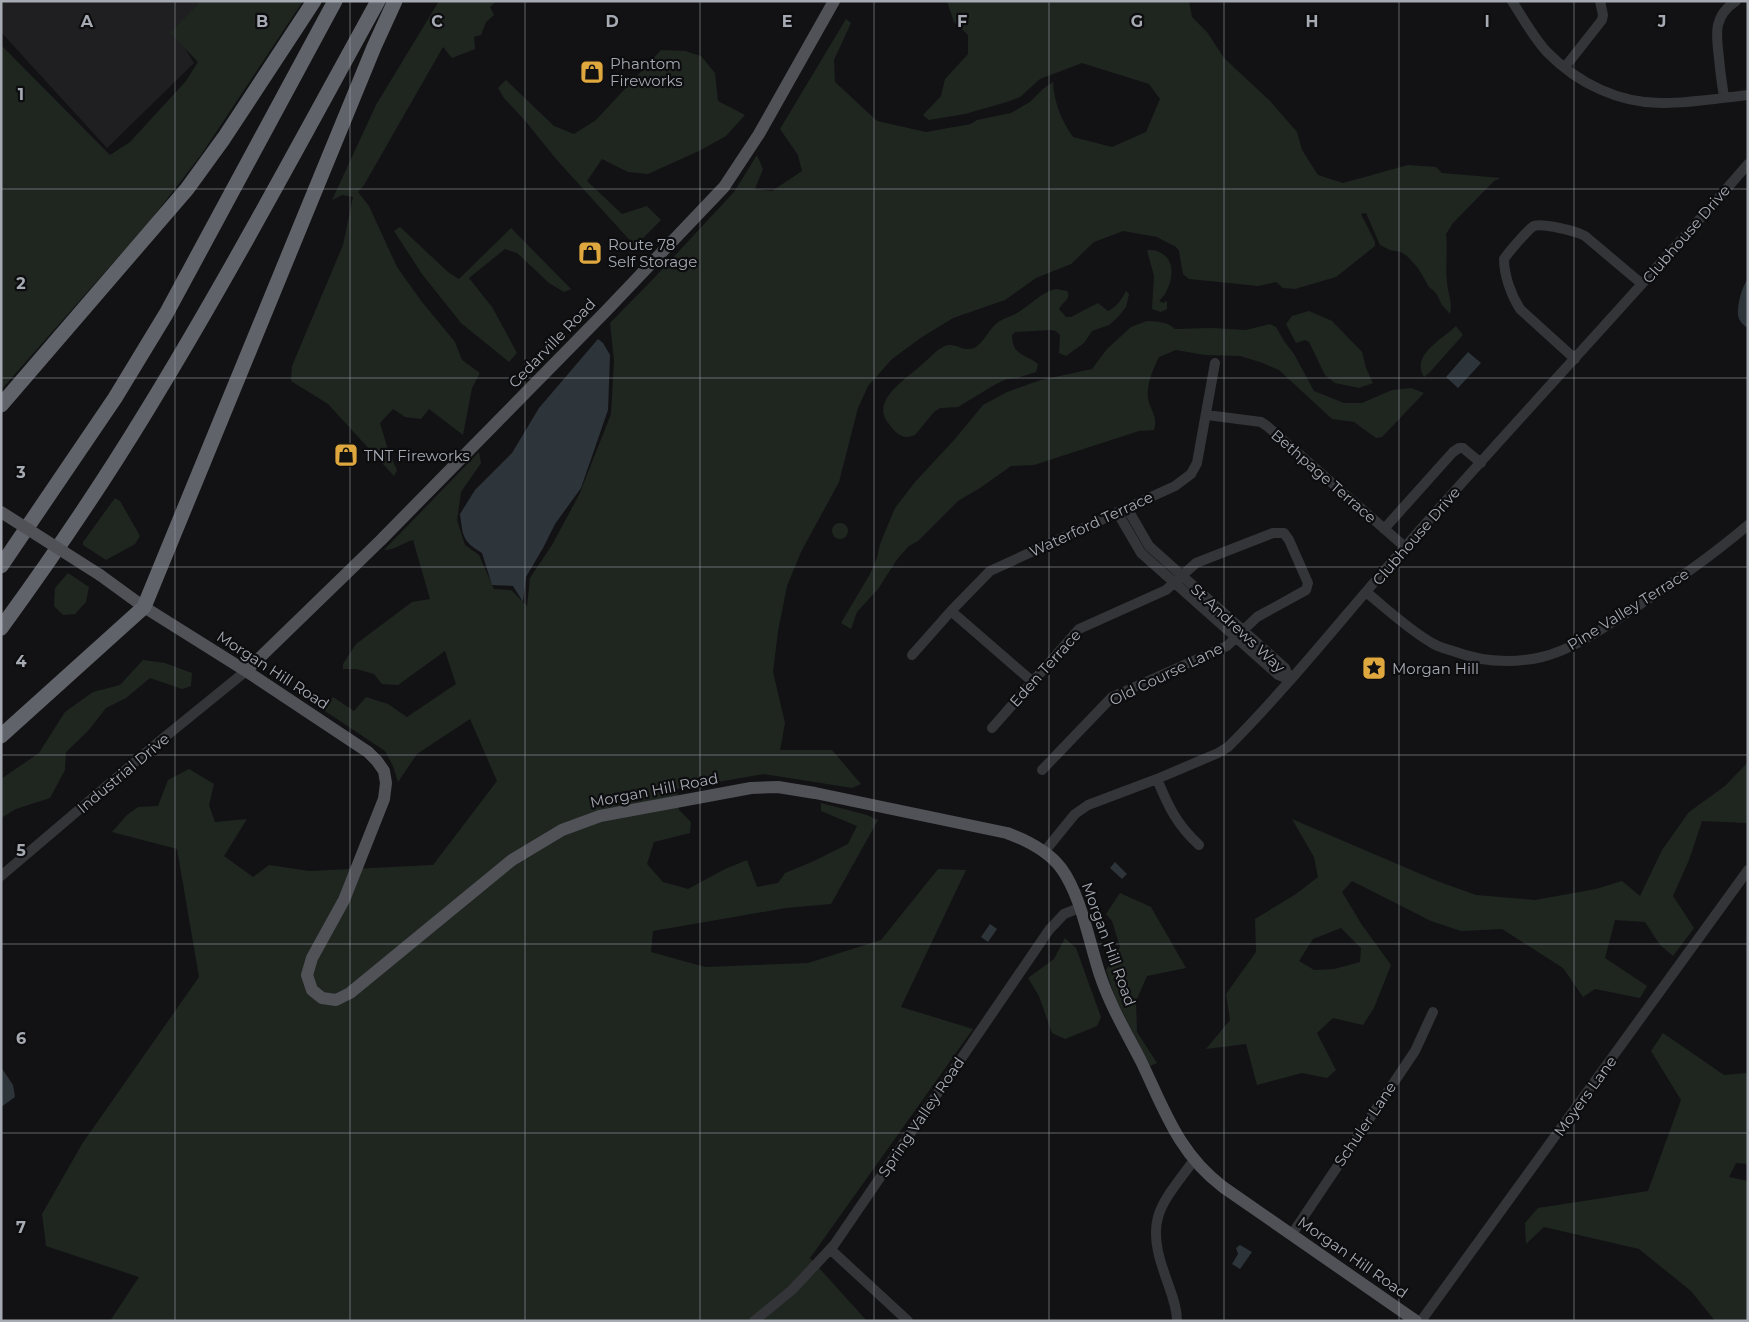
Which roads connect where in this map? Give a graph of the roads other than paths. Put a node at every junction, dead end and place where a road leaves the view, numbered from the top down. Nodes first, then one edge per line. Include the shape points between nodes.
1 (314, 1) edge
2 (335, 1) edge
3 (378, 1) edge
4 (394, 1) edge
5 (834, 1) edge
6 (1512, 1) edge
7 (1600, 1) edge
8 (1736, 1) edge
9 (1565, 67) junction
10 (1748, 95) edge
11 (1724, 97) junction
12 (1748, 164) edge
13 (1642, 284) junction
14 (1575, 360) junction
15 (1215, 363) dead end
16 (1, 405) edge
17 (1207, 415) junction
18 (1481, 463) junction
19 (1122, 510) junction
20 (1, 512) edge
21 (1748, 525) edge
22 (1384, 529) junction
23 (1289, 540) joint
24 (1405, 547) junction
25 (1, 566) edge
26 (1178, 579) junction
27 (1366, 592) junction
28 (144, 607) junction
29 (951, 610) junction
30 (1, 628) edge
31 (1240, 634) junction
32 (912, 655) dead end
33 (246, 671) junction
34 (1290, 680) junction
35 (1032, 682) junction
36 (992, 728) dead end
37 (1, 736) edge
38 (1042, 770) dead end
39 (1157, 779) junction
40 (1199, 845) dead end
41 (1044, 852) junction
42 (1748, 870) edge
43 (1, 876) edge
44 (1079, 908) junction
45 (1433, 1012) dead end
46 (1194, 1160) junction
47 (1292, 1234) junction
48 (830, 1249) junction
49 (754, 1321) edge
50 (908, 1321) edge
51 (1177, 1321) edge
52 (1416, 1321) edge
53 (1421, 1321) edge

1 - 16 highway via 224,138 187,188
2 - 25 highway via 166,314 115,398
3 - 30 highway via 224,280 154,399 39,576
4 - 28 highway
5 - 33 main road, Cedarville Road via 758,134 719,193 381,540
6 - 9 street via 1547,52
7 - 9 street via 1602,20
8 - 11 street via 1727,7 1716,31
9 - 11 street via 1583,81 1624,98 1664,103
10 - 11 street
12 - 13 street, Clubhouse Drive
13 - 14 street, Clubhouse Drive
13 - 14 street via 1576,231 1536,226 1504,259 1510,288 1520,309
14 - 18 street, Clubhouse Drive
15 - 17 street, Waterford Terrace
17 - 19 street, Waterford Terrace via 1197,463 1191,474 1175,486
17 - 22 street, Bethpage Terrace via 1261,422
18 - 22 street via 1459,448
18 - 24 street, Clubhouse Drive
19 - 26 street, St Andrews Way
19 - 29 street, Waterford Terrace via 990,571
20 - 28 main road, Morgan Hill Road, bridge
21 - 27 street, Pine Valley Terrace via 1667,587 1572,646 1544,657 1492,662 1433,644
22 - 24 street, Bethpage Terrace
23 - 26 street, Eden Terrace via 1284,533 1273,533 1196,563
23 - 31 street, Old Course Lane via 1308,583 1306,590 1257,616
24 - 27 street, Clubhouse Drive
26 - 31 street, St Andrews Way
26 - 35 street, Eden Terrace via 1166,590 1079,629
27 - 34 street, Clubhouse Drive
28 - 33 main road, Morgan Hill Road
28 - 37 highway
29 - 32 street, Waterford Terrace
29 - 35 street
31 - 34 street, St Andrews Way via 1285,668
31 - 38 street, Old Course Lane via 1227,646 1112,697
33 - 41 main road, Morgan Hill Road via 368,752 380,764 385,775 382,805 348,892 308,970 312,990 327,999 336,1000 350,993 517,856 562,830 612,814 751,788 786,788 1007,833
33 - 43 street, Industrial Drive
34 - 39 street, Clubhouse Drive via 1228,747
35 - 36 street, Eden Terrace
39 - 40 street via 1170,810
39 - 41 street, Clubhouse Drive via 1081,809
41 - 44 main road, Morgan Hill Road via 1068,879
42 - 53 street, Moyers Lane
44 - 46 main road, Morgan Hill Road via 1113,1007 1174,1130
44 - 48 street, Spring Valley Road via 1067,912 1052,927
45 - 47 street, Schuler Lane via 1415,1051
46 - 47 main road, Morgan Hill Road via 1211,1178
46 - 51 street via 1161,1206 1155,1230 1158,1254 1175,1304
47 - 52 main road, Morgan Hill Road
48 - 49 street, Spring Valley Road via 792,1290
48 - 50 street

